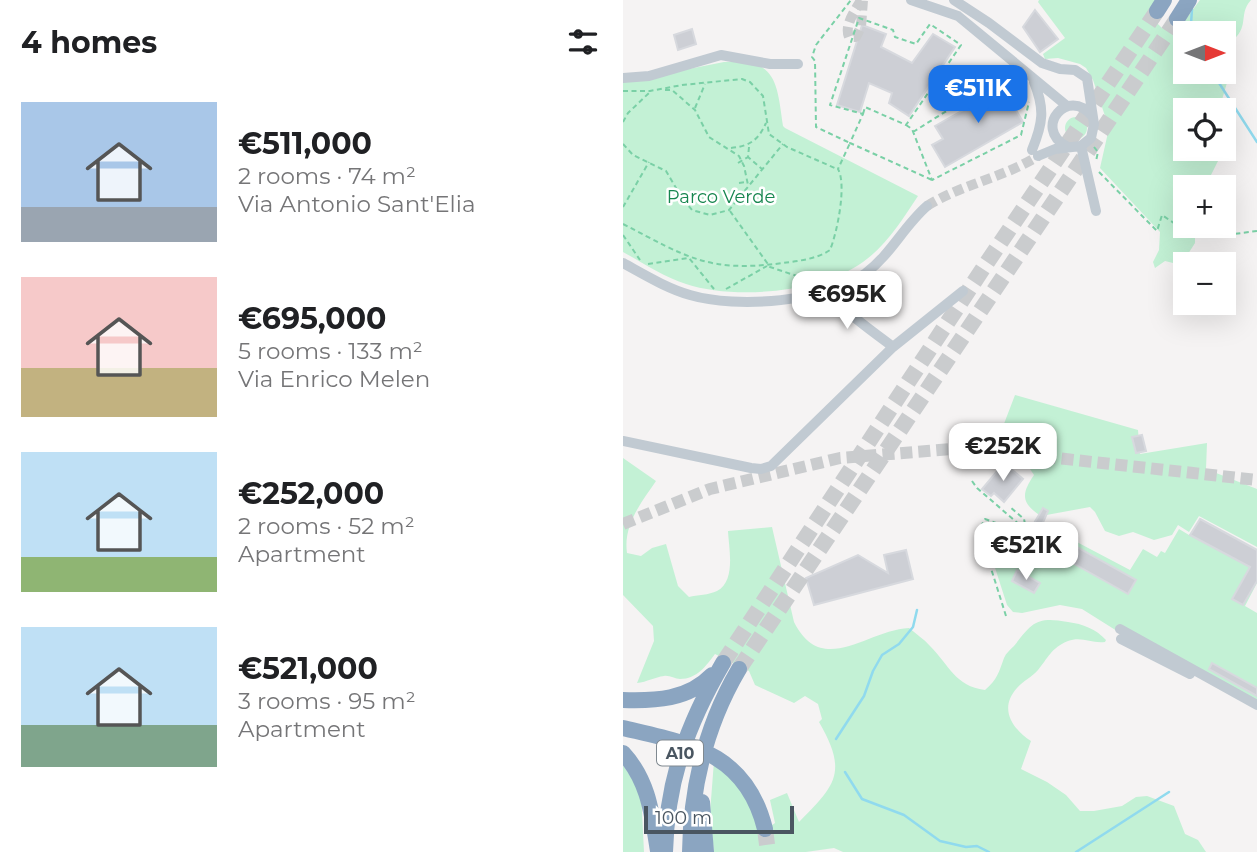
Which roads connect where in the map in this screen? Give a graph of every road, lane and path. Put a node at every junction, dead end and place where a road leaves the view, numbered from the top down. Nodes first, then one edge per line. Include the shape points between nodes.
1 (851, 0) edge
2 (911, 0) edge
3 (954, 0) edge
4 (1189, 0) edge
5 (944, 10) junction
6 (1177, 19) tunnel mouth
7 (938, 22) dead end
8 (798, 64) dead end
9 (946, 67) junction
10 (1032, 76) junction
11 (623, 78) edge
12 (705, 83) junction
13 (1089, 86) junction
14 (664, 89) junction
15 (981, 90) junction
16 (623, 91) edge
17 (650, 91) junction
18 (1081, 106) junction
19 (1063, 109) junction
20 (695, 110) junction
21 (863, 114) junction
22 (1092, 116) junction
23 (767, 121) junction
24 (623, 122) edge
25 (906, 125) junction
26 (1040, 125) junction
27 (1027, 126) dead end
28 (913, 132) junction
29 (1053, 133) junction
30 (850, 143) junction
31 (623, 144) edge
32 (1085, 144) junction
33 (783, 145) junction
34 (749, 146) junction
35 (1066, 146) junction
36 (730, 149) junction
37 (1032, 150) dead end
38 (748, 157) junction
39 (649, 162) junction
40 (742, 162) junction
41 (738, 163) dead end
42 (838, 169) junction
43 (763, 170) junction
44 (932, 180) junction
45 (747, 182) junction
46 (739, 183) dead end
47 (748, 188) junction
48 (623, 206) edge
49 (927, 206) tunnel mouth
50 (729, 210) junction
51 (1096, 211) dead end
52 (623, 224) edge
53 (1257, 231) edge
54 (623, 234) edge
55 (689, 258) junction
56 (623, 263) edge
57 (767, 265) junction
58 (824, 287) junction
59 (963, 291) dead end
60 (715, 295) junction
61 (893, 346) junction
62 (623, 441) edge
63 (972, 481) dead end
64 (1009, 506) dead end
65 (1022, 527) junction
66 (1006, 616) dead end
67 (1120, 634) dead end
68 (739, 669) tunnel mouth
69 (623, 699) edge
70 (1257, 705) edge
71 (623, 728) edge
72 (623, 753) edge
73 (700, 764) junction
74 (765, 829) tunnel mouth
75 (664, 850) edge
76 (690, 852) edge
77 (706, 852) edge

1 - 30 path via 812,57 816,127
2 - 5 street
3 - 13 street via 1042,63 1083,74
4 - 6 highway
5 - 7 street
5 - 10 street via 958,16
8 - 11 street via 721,55 649,76
9 - 15 path
9 - 21 path via 961,45 930,24 916,44 895,37 893,30 859,19 830,106
9 - 25 path
10 - 19 street
10 - 26 street via 1042,106
12 - 14 path
12 - 20 path
12 - 23 path via 750,82 763,96
13 - 18 street
13 - 22 street
14 - 17 path
14 - 20 path via 672,90
15 - 28 path
15 - 44 path via 1011,72 1030,96 1021,135
16 - 17 path
17 - 24 path
18 - 19 street
18 - 22 street
19 - 29 street via 1052,123
20 - 36 path via 709,137
21 - 25 path via 865,107
21 - 30 path
22 - 32 street via 1094,129
23 - 33 path via 769,134
23 - 34 path
25 - 28 path
26 - 27 street
26 - 37 street
28 - 44 path
29 - 35 street
29 - 35 street via 1038,156
30 - 42 path
30 - 44 path
31 - 39 path
32 - 35 street
32 - 51 street
32 - 53 path via 1098,152 1095,168 1157,231 1162,215 1187,232 1219,236
33 - 42 path
33 - 43 path
34 - 36 path
34 - 38 path
36 - 40 path
38 - 40 path
38 - 43 path
39 - 48 path
39 - 50 path via 666,171 692,210 710,215
40 - 41 path
40 - 45 path
42 - 57 path via 842,183 830,250
43 - 47 path
45 - 46 path
45 - 47 path
47 - 50 path
49 - 58 street via 868,271 846,284
50 - 57 path
52 - 55 path
54 - 55 path via 644,264
55 - 57 path via 725,267
55 - 60 path
56 - 60 street via 673,289
57 - 58 path
57 - 60 path
58 - 60 street via 776,300 742,302
58 - 61 street
59 - 61 street
61 - 62 street via 771,466 751,468
63 - 65 path
64 - 65 path via 1024,519
65 - 66 path via 988,519 981,523 984,553
67 - 70 street
68 - 73 highway, A10 via 716,713
69 - 75 highway, A10 via 674,698 706,682 723,663 678,759
71 - 74 highway via 705,751 729,765 756,799
72 - 75 highway via 647,790
73 - 76 highway, A10
73 - 77 highway

